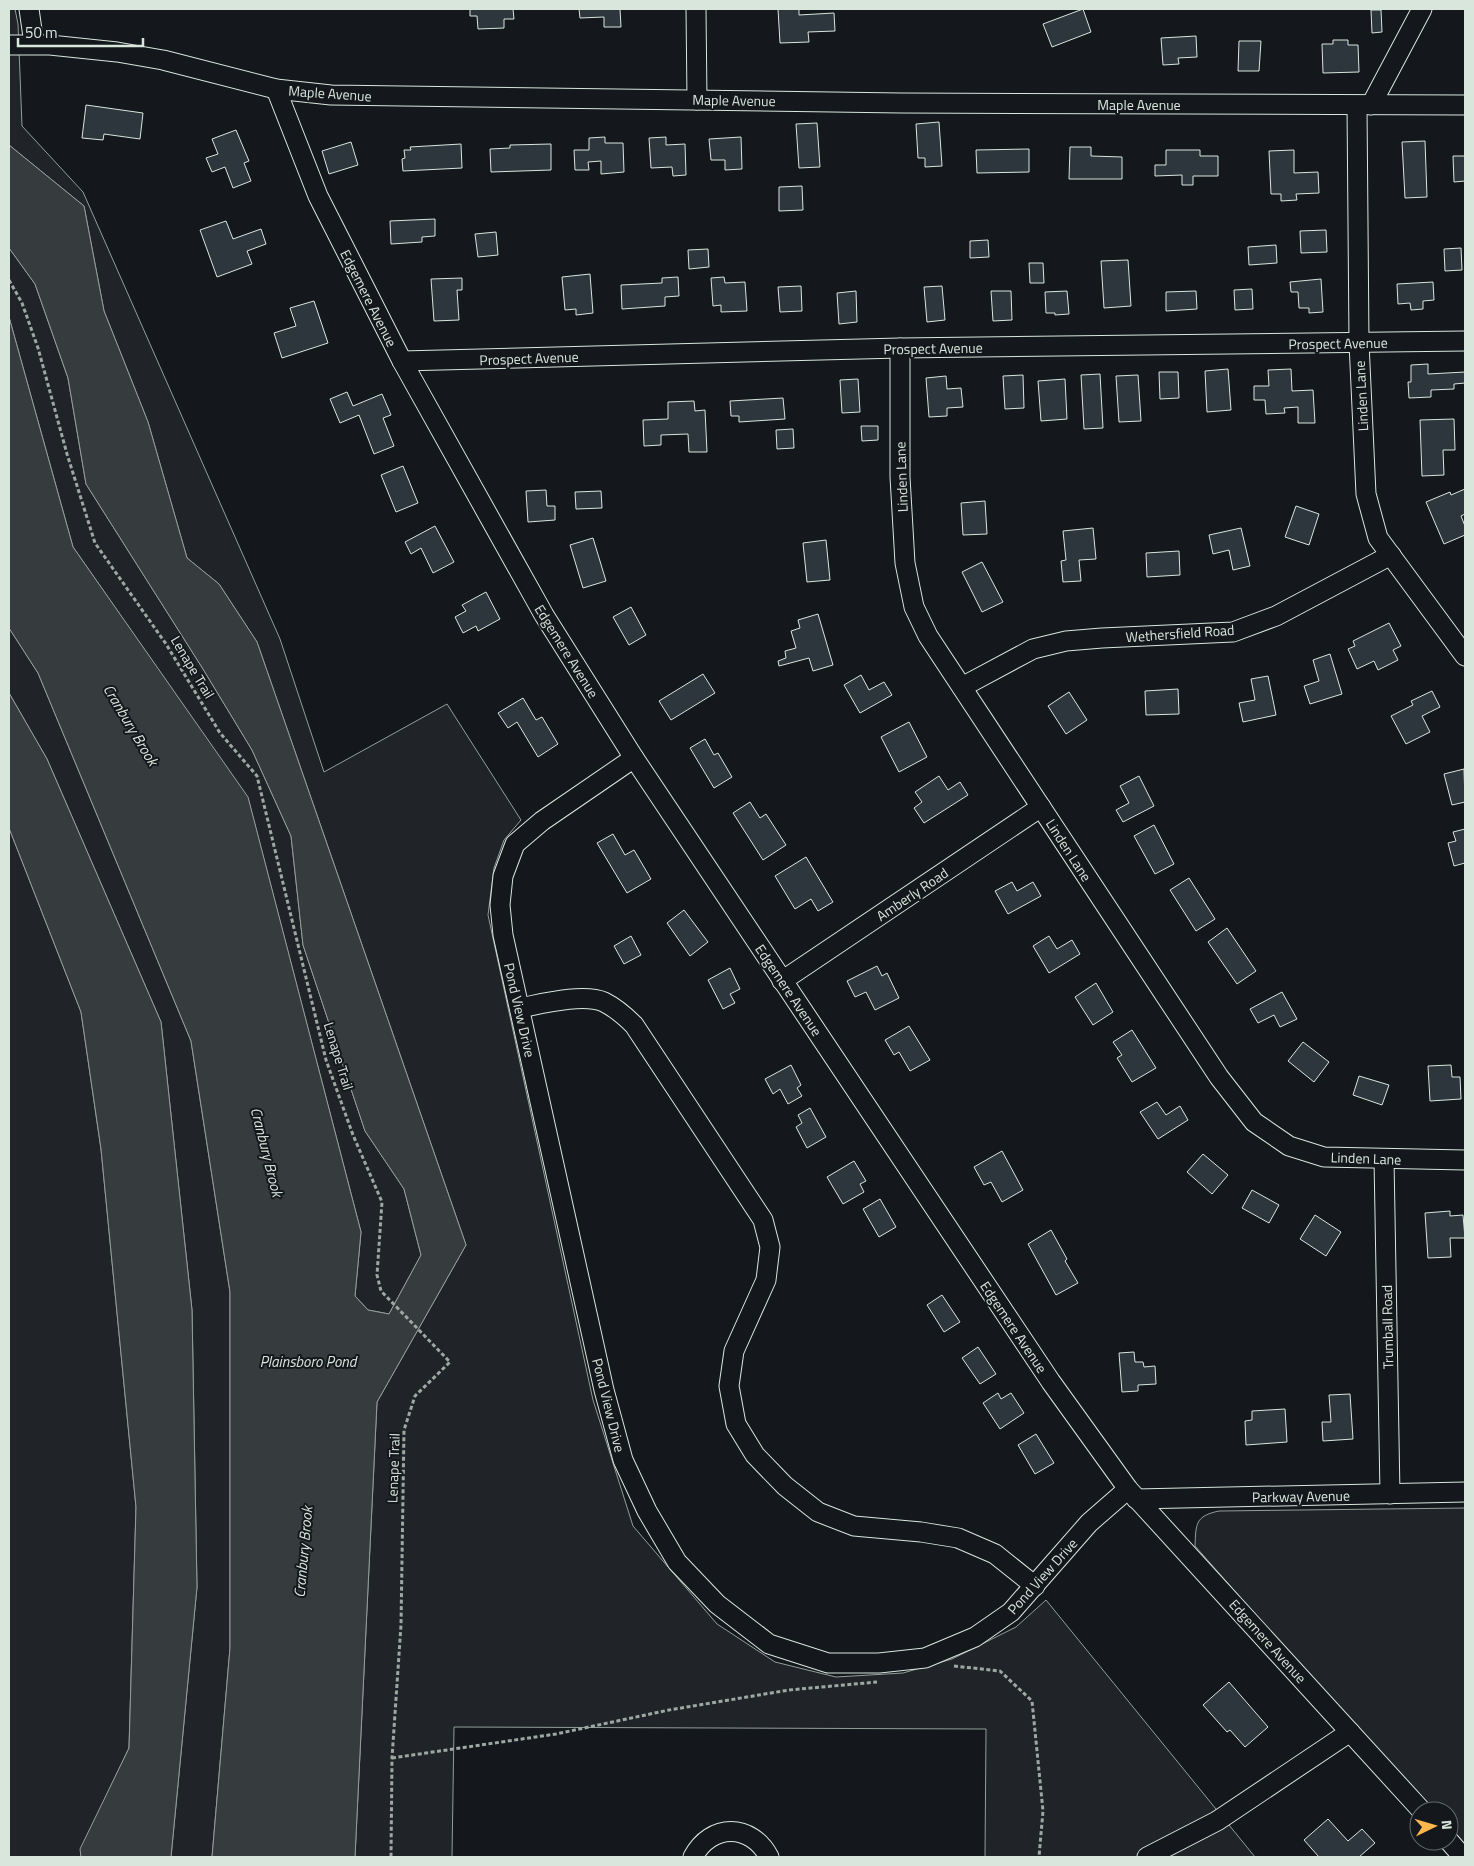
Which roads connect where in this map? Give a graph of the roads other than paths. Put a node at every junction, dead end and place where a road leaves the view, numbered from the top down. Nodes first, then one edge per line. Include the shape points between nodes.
1 (30, 9) edge
2 (696, 9) edge
3 (1422, 9) edge
4 (34, 44) junction
5 (9, 45) edge
6 (276, 89) junction
7 (697, 100) junction
8 (1364, 105) junction
9 (1465, 106) edge
10 (1465, 341) edge
11 (1359, 343) junction
12 (900, 348) junction
13 (402, 361) junction
14 (1391, 555) junction
15 (1465, 656) edge
16 (962, 687) junction
17 (634, 758) junction
18 (1041, 807) junction
19 (782, 981) junction
20 (520, 1008) junction
21 (1384, 1159) junction
22 (1465, 1160) edge
23 (1465, 1492) edge
24 (1132, 1494) junction
25 (1390, 1494) junction
26 (1036, 1586) junction
27 (1350, 1732) junction
28 (1413, 1801) edge
29 (693, 1857) edge
30 (769, 1857) edge
31 (1147, 1857) edge

1 - 4 street
2 - 7 street
3 - 8 street
4 - 5 street, Maple Avenue
4 - 6 street, Maple Avenue via 163,60
6 - 7 street, Maple Avenue via 380,97
6 - 13 street, Edgemere Avenue via 322,204
7 - 8 street, Maple Avenue
8 - 9 street, Maple Avenue
8 - 11 street, Linden Lane
10 - 11 street, Prospect Avenue
11 - 12 street, Prospect Avenue
11 - 14 street, Linden Lane via 1366,494 1378,538
12 - 13 street, Prospect Avenue
12 - 16 street, Linden Lane via 900,476 905,563 914,607 928,636
13 - 17 street, Edgemere Avenue via 544,615
14 - 15 street, Linden Lane
14 - 16 street, Wethersfield Road via 1276,616 1233,632 1066,641 1033,649
16 - 18 street, Linden Lane
17 - 19 street, Edgemere Avenue
17 - 20 street, Pond View Drive via 542,821 515,844 503,876 500,905 503,935
18 - 19 street, Amberly Road
18 - 21 street, Linden Lane via 1219,1077 1254,1122 1290,1146 1324,1157
19 - 24 street, Edgemere Avenue via 1051,1382
20 - 26 street via 574,998 602,1001 618,1010 634,1025 762,1220 770,1247 766,1280 734,1351 729,1386 736,1424 755,1455 785,1486 818,1512 854,1526 958,1538 995,1554
20 - 26 street, Pond View Drive via 604,1390 623,1460 647,1511 678,1562 717,1604 769,1644 828,1663 879,1663 925,1658 975,1638 1011,1612
21 - 22 street, Linden Lane
21 - 25 street, Trumball Road
23 - 25 street, Parkway Avenue
24 - 25 street, Parkway Avenue
24 - 26 street, Pond View Drive via 1089,1523
24 - 27 street, Edgemere Avenue
27 - 28 street, Edgemere Avenue
27 - 31 street via 1218,1821
29 - 30 street via 705,1841 731,1832 750,1836 759,1842

